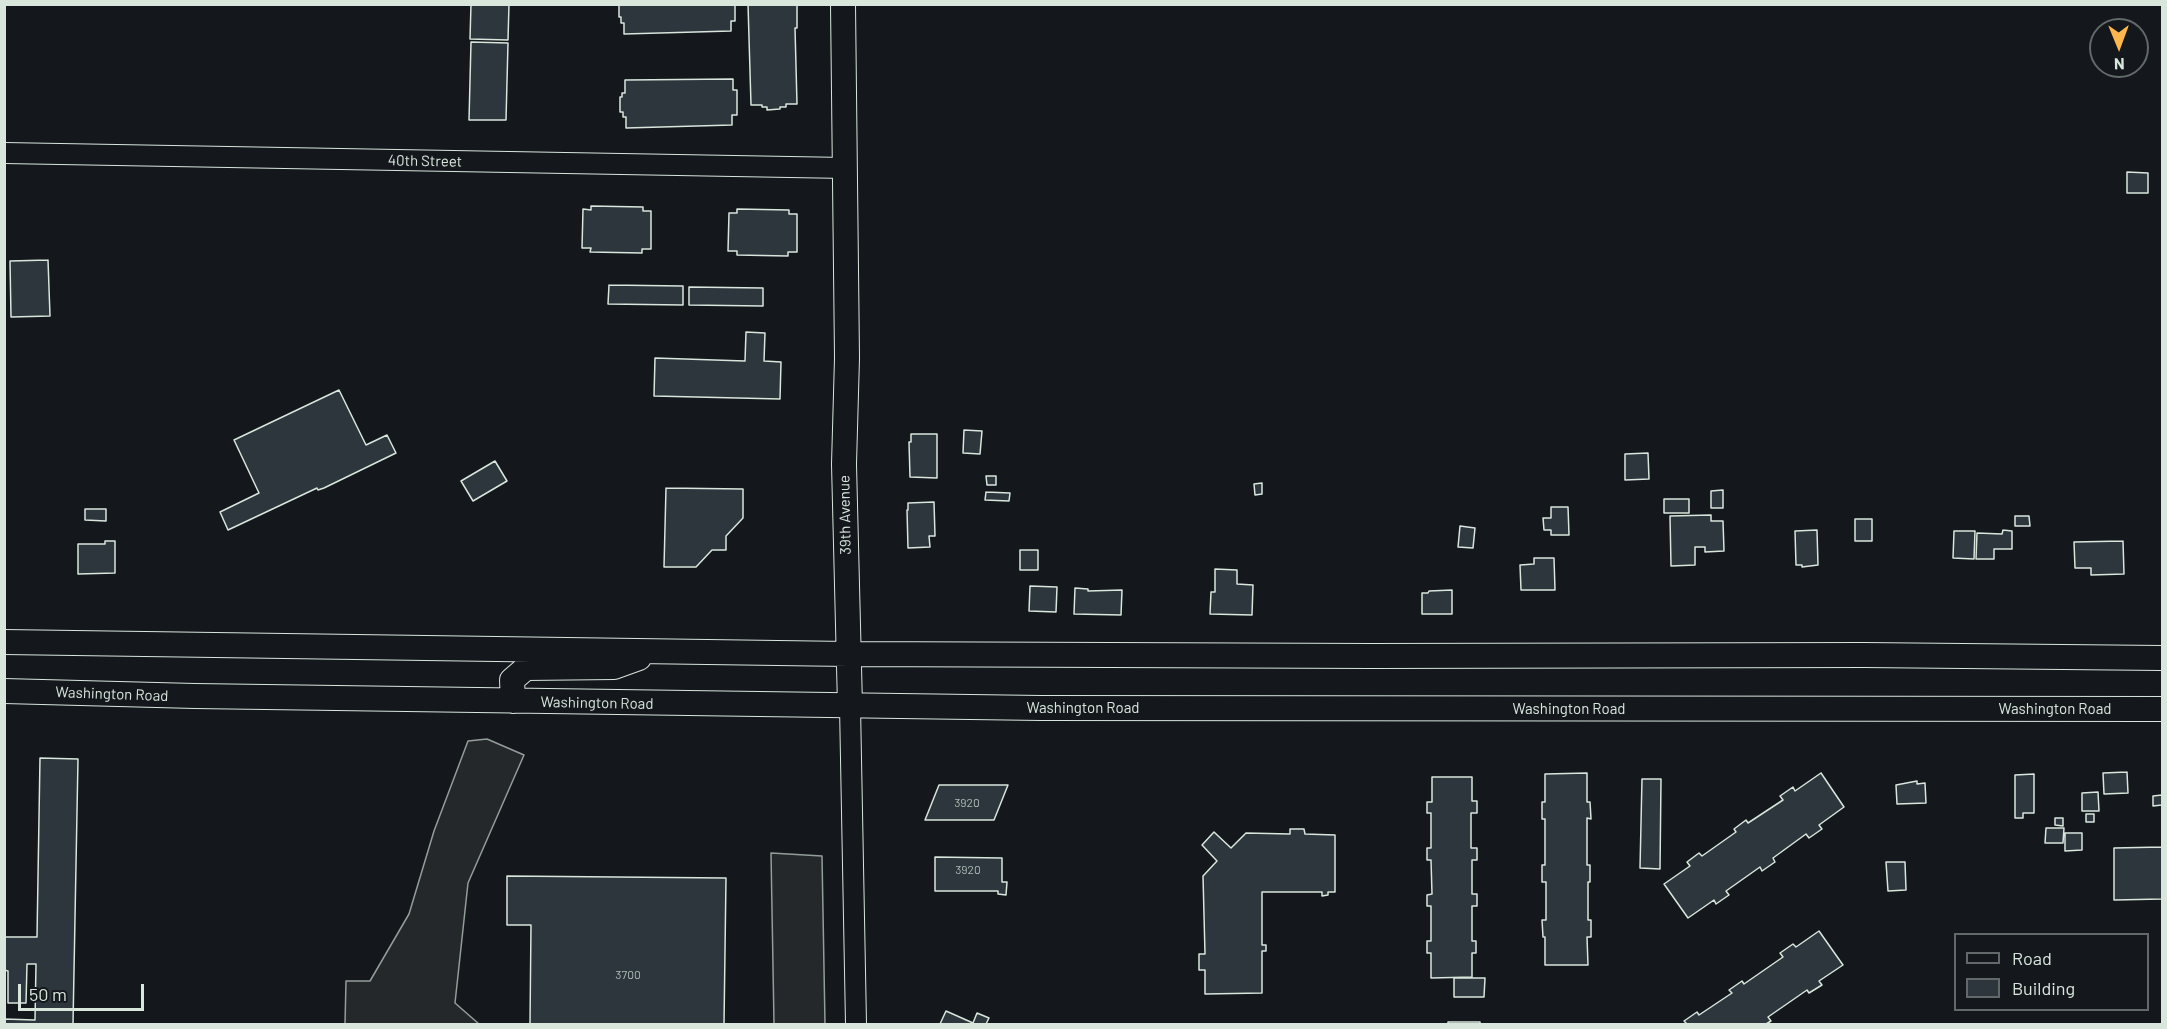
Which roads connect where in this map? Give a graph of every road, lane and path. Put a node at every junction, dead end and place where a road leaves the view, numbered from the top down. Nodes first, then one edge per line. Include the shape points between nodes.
1 (843, 4) edge
2 (4, 153) edge
3 (846, 168) junction
4 (4, 642) edge
5 (655, 651) junction
6 (848, 654) junction
7 (2163, 658) edge
8 (4, 691) edge
9 (513, 701) junction
10 (850, 706) junction
11 (2163, 709) edge
12 (856, 1024) edge

1 - 3 main road, 39th Avenue
2 - 3 street, 40th Street
3 - 6 main road, 39th Avenue via 844,464
4 - 5 main road
5 - 6 main road
5 - 9 main road via 614,668 526,668 512,680
6 - 7 main road
6 - 10 main road, 39th Avenue
8 - 9 main road, Washington Road
9 - 10 main road, Washington Road
10 - 11 main road, Washington Road
10 - 12 street, 39th Avenue

